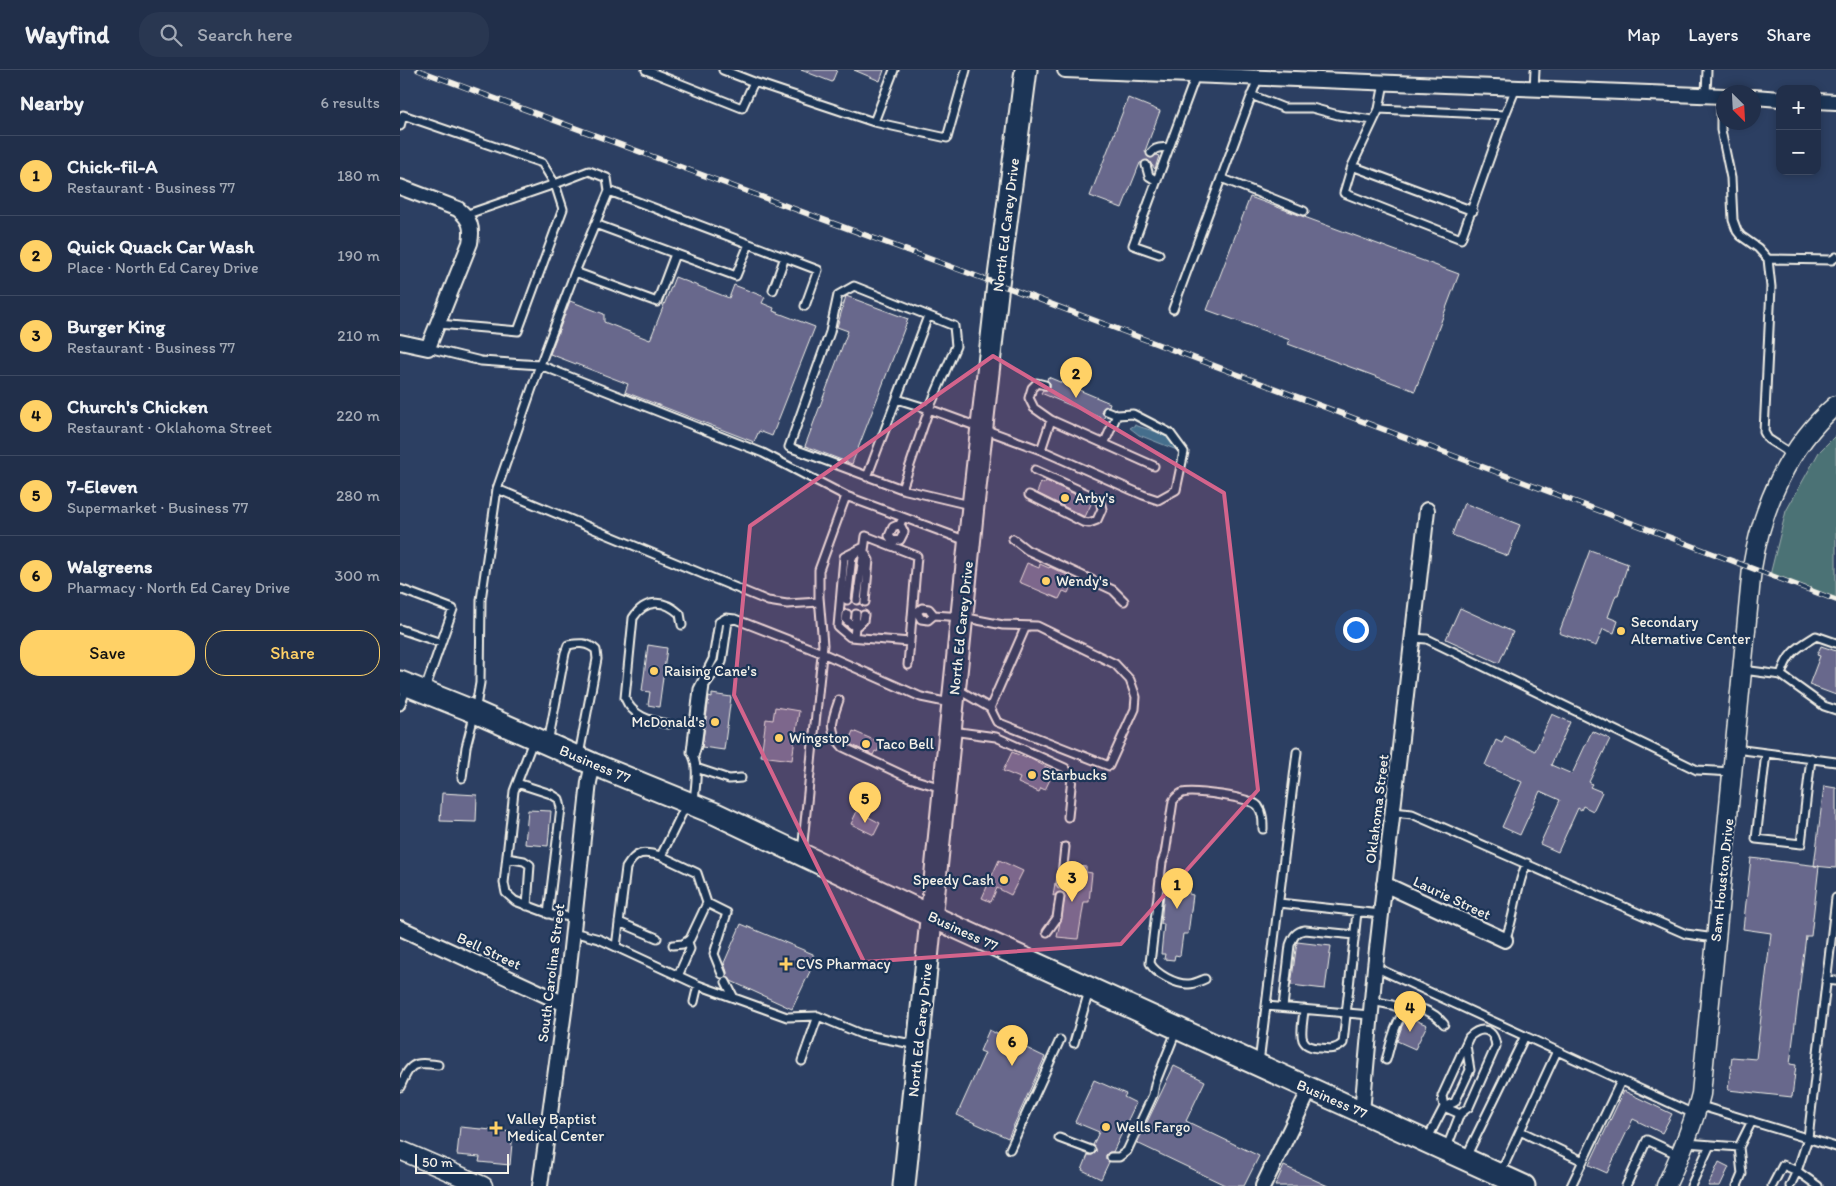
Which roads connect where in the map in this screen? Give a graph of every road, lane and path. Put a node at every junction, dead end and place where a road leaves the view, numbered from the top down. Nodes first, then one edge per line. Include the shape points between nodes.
1 (646, 70) edge
2 (723, 70) edge
3 (894, 70) edge
4 (966, 70) edge
5 (1026, 70) edge
6 (1064, 70) edge
7 (1077, 70) edge
8 (1534, 70) edge
9 (1707, 70) edge
10 (1101, 71) edge
11 (1196, 75) junction
12 (1258, 78) junction
13 (754, 82) junction
14 (1384, 83) junction
15 (1516, 88) junction
16 (1534, 89) junction
17 (1836, 90) edge
18 (1252, 95) junction
19 (1706, 95) junction
20 (1716, 96) edge
21 (1761, 98) edge
22 (1776, 99) edge
23 (1821, 101) edge
24 (1836, 102) edge
25 (1379, 109) junction
26 (1505, 115) junction
27 (1373, 120) junction
28 (874, 122) junction
29 (400, 126) edge
30 (1721, 130) edge
31 (1169, 148) junction
32 (1150, 153) dead end
33 (1146, 165) dead end
34 (1352, 166) junction
35 (1221, 178) junction
36 (1156, 181) junction
37 (555, 184) junction
38 (400, 187) edge
39 (609, 191) junction
40 (1472, 210) junction
41 (1304, 211) dead end
42 (465, 215) junction
43 (595, 224) junction
44 (750, 244) junction
45 (675, 254) junction
46 (1159, 254) dead end
47 (1836, 257) edge
48 (785, 258) junction
49 (1768, 259) junction
50 (575, 272) junction
51 (773, 290) dead end
52 (805, 306) dead end
53 (1173, 309) dead end
54 (928, 316) junction
55 (438, 324) junction
56 (400, 342) edge
57 (428, 348) junction
58 (540, 366) junction
59 (1045, 385) dead end
60 (897, 399) junction
61 (1836, 405) edge
62 (929, 409) junction
63 (1107, 411) dead end
64 (1117, 415) junction
65 (1051, 420) junction
66 (982, 428) junction
67 (1104, 444) junction
68 (1040, 450) junction
69 (1794, 455) junction
70 (1154, 466) dead end
71 (1035, 470) dead end
72 (867, 477) junction
73 (902, 489) junction
74 (497, 490) junction
75 (1029, 495) dead end
76 (846, 496) junction
77 (973, 506) junction
78 (1427, 510) dead end
79 (902, 521) junction
80 (1013, 539) dead end
81 (970, 542) junction
82 (892, 543) junction
83 (863, 548) junction
84 (400, 589) edge
85 (847, 600) dead end
86 (856, 600) dead end
87 (1124, 600) dead end
88 (819, 602) junction
89 (865, 602) dead end
90 (915, 612) junction
91 (847, 614) dead end
92 (856, 614) dead end
93 (864, 615) dead end
94 (962, 617) junction
95 (682, 624) dead end
96 (854, 626) junction
97 (1026, 626) junction
98 (400, 629) edge
99 (854, 638) junction
100 (1413, 638) junction
101 (910, 642) junction
102 (442, 643) junction
103 (1836, 643) edge
104 (822, 653) junction
105 (908, 665) dead end
106 (1742, 670) junction
107 (1782, 675) junction
108 (411, 686) edge
109 (953, 696) junction
110 (840, 700) dead end
111 (400, 706) edge
112 (990, 708) junction
113 (1836, 710) edge
114 (475, 712) junction
115 (668, 724) dead end
116 (950, 730) junction
117 (541, 741) junction
118 (1734, 749) junction
119 (1297, 752) dead end
120 (1766, 753) junction
121 (1811, 758) junction
122 (586, 761) junction
123 (1836, 762) edge
124 (696, 768) junction
125 (1732, 772) junction
126 (462, 778) dead end
127 (741, 778) dead end
128 (517, 783) junction
129 (944, 788) junction
130 (690, 804) junction
131 (1393, 812) junction
132 (1068, 817) dead end
133 (1263, 829) dead end
134 (1065, 847) dead end
135 (802, 855) junction
136 (661, 856) junction
137 (507, 858) junction
138 (1527, 863) junction
139 (1061, 884) dead end
140 (1384, 884) junction
141 (1060, 897) dead end
142 (1836, 898) edge
143 (1279, 902) junction
144 (707, 903) junction
145 (527, 906) junction
146 (1357, 912) junction
147 (548, 914) junction
148 (1381, 914) junction
149 (574, 916) junction
150 (931, 916) junction
151 (619, 922) junction
152 (400, 928) edge
153 (573, 932) junction
154 (1048, 932) dead end
155 (1354, 935) junction
156 (657, 938) dead end
157 (1716, 938) junction
158 (1505, 940) joint
159 (688, 941) junction
160 (673, 945) dead end
161 (616, 947) junction
162 (1375, 967) junction
163 (722, 974) dead end
164 (678, 976) junction
165 (1205, 979) dead end
166 (1826, 980) junction
167 (726, 982) dead end
168 (1836, 982) edge
169 (698, 985) junction
170 (1090, 989) junction
171 (733, 996) junction
172 (694, 1002) dead end
173 (565, 1004) junction
174 (1266, 1006) junction
175 (1283, 1007) junction
176 (1371, 1008) junction
177 (1304, 1009) junction
178 (1404, 1010) junction
179 (1346, 1013) junction
180 (818, 1016) junction
181 (1444, 1024) dead end
182 (1177, 1029) junction
183 (1525, 1036) junction
184 (1060, 1040) dead end
185 (1074, 1044) dead end
186 (918, 1045) junction
187 (1466, 1045) junction
188 (1557, 1051) junction
189 (1386, 1060) dead end
190 (802, 1061) dead end
191 (438, 1065) dead end
192 (1259, 1066) junction
193 (1621, 1081) junction
194 (400, 1087) edge
195 (1310, 1089) junction
196 (1444, 1107) junction
197 (1697, 1110) junction
198 (1362, 1112) junction
199 (1460, 1114) junction
200 (1752, 1121) junction
201 (1520, 1131) junction
202 (1059, 1138) dead end
203 (1808, 1138) junction
204 (1436, 1145) junction
205 (1710, 1145) junction
206 (1740, 1147) junction
207 (1836, 1147) edge
208 (1010, 1149) dead end
209 (1682, 1149) junction
210 (400, 1150) edge
211 (1091, 1150) dead end
212 (1111, 1157) dead end
213 (1465, 1159) junction
214 (1583, 1161) junction
215 (1797, 1171) junction
216 (1515, 1182) edge
217 (481, 1186) edge
218 (540, 1186) edge
219 (908, 1186) edge
220 (1263, 1186) edge
221 (1571, 1186) edge
222 (1626, 1186) edge
223 (1666, 1186) edge
224 (1691, 1186) edge
225 (1737, 1186) edge
226 (1772, 1186) edge
227 (1790, 1186) edge
228 (1818, 1186) edge

1 - 13 lane via 742,108
2 - 13 lane
3 - 28 lane
4 - 28 lane via 947,138
5 - 66 main road, North Ed Carey Drive
6 - 7 street
7 - 10 street
8 - 16 lane
9 - 19 lane
10 - 11 street
11 - 12 street
11 - 31 lane
12 - 14 street via 1353,79
12 - 18 lane
13 - 28 lane
14 - 15 street
14 - 25 lane
15 - 16 street
15 - 26 lane
16 - 19 street
17 - 24 street
18 - 27 lane via 1284,108 1312,108
18 - 35 lane
19 - 20 street
21 - 22 street
23 - 24 street
25 - 26 lane
25 - 27 lane
26 - 40 lane
27 - 34 lane
29 - 37 lane via 403,115 542,163
30 - 49 lane via 1737,231
31 - 32 lane via 1160,147
31 - 36 lane
33 - 36 lane via 1149,176
34 - 40 lane
34 - 40 lane via 1344,193 1461,239
35 - 41 lane
35 - 53 lane
36 - 46 lane via 1133,245
37 - 39 lane via 590,171 607,178
37 - 42 lane
37 - 55 lane via 563,209 518,331
38 - 42 street via 447,204
39 - 43 lane
39 - 44 lane
42 - 55 street via 472,232 470,242
43 - 45 lane
43 - 50 lane
44 - 45 lane via 736,276
44 - 48 lane
45 - 50 lane via 657,302
47 - 49 lane via 1832,260
48 - 51 lane
48 - 52 lane via 818,270
49 - 69 lane via 1771,288 1764,432 1768,439
50 - 58 lane
54 - 60 lane
54 - 62 lane via 954,326 956,346
54 - 72 lane via 854,286 838,295 830,332 789,447
55 - 57 street
56 - 57 street
57 - 58 lane via 481,362
58 - 74 lane
58 - 76 lane via 763,454
59 - 65 lane via 1037,383 1029,398 1034,408
60 - 62 lane
60 - 72 lane
61 - 69 street, Sam Houston Drive via 1807,435
62 - 66 lane
62 - 73 lane
63 - 64 lane
64 - 67 lane
64 - 68 lane via 1133,414 1170,433 1184,452 1176,490 1158,500
65 - 67 lane
65 - 68 lane
66 - 68 lane
66 - 77 main road, North Ed Carey Drive
67 - 70 lane
69 - 106 street, Sam Houston Drive via 1772,496 1756,546
71 - 75 lane via 1092,496 1100,501 1102,509 1097,520 1083,522
72 - 73 lane
73 - 77 lane
74 - 88 lane via 768,601 787,604
74 - 114 lane via 480,600 480,682
76 - 79 lane
76 - 88 lane via 819,570
77 - 81 main road, North Ed Carey Drive
78 - 100 street, Oklahoma Street
79 - 81 lane
79 - 82 lane via 904,532 900,540
80 - 87 lane via 1027,550 1112,590
81 - 94 main road, North Ed Carey Drive
82 - 83 lane via 866,536
82 - 90 lane via 917,556
83 - 85 lane via 852,557
83 - 86 lane
83 - 89 lane via 869,560
83 - 99 lane via 844,556 838,627
84 - 102 lane via 454,609
88 - 104 lane
90 - 94 lane via 922,608 929,609 934,615
90 - 101 lane
91 - 96 lane via 846,620
92 - 96 lane
93 - 96 lane via 863,622
94 - 97 lane
94 - 109 main road, North Ed Carey Drive
95 - 115 lane via 680,614 664,603 653,603 637,611 633,618 625,698 634,712
96 - 99 lane
97 - 112 lane
97 - 112 lane via 1037,626 1115,664 1130,680 1136,697 1134,709 1110,766 997,722
98 - 102 lane
99 - 101 lane
100 - 125 lane via 1427,639 1697,770
100 - 131 street, Oklahoma Street
101 - 105 lane
102 - 108 lane
103 - 107 lane via 1816,636 1793,650 1785,661
104 - 109 lane via 922,697
104 - 124 lane via 735,619 726,618 719,622 713,659 698,689 691,752
104 - 135 lane
106 - 107 lane
106 - 118 street, Sam Houston Drive
107 - 113 lane via 1824,706
108 - 111 lane
108 - 114 main road, Business 77
109 - 112 lane
109 - 116 main road, North Ed Carey Drive
110 - 129 lane via 832,720 832,731 843,747 909,778
114 - 117 main road, Business 77
114 - 126 lane
116 - 129 main road, North Ed Carey Drive
116 - 132 lane via 996,737 1065,768 1072,777
117 - 122 main road, Business 77
117 - 122 lane via 568,645 590,645 596,650 597,659
117 - 128 lane
118 - 120 lane
118 - 125 street, Sam Houston Drive
119 - 143 lane
120 - 121 lane
120 - 121 lane via 1756,839 1801,844
121 - 123 lane
122 - 130 main road, Business 77
122 - 149 street, South Carolina Street via 589,782
124 - 127 lane via 729,779
124 - 130 lane
125 - 157 street, Sam Houston Drive
128 - 137 lane
128 - 147 lane via 551,794 559,800 562,808
129 - 150 main road, North Ed Carey Drive
130 - 135 main road, Business 77
130 - 136 lane
131 - 138 lane via 1412,814
131 - 140 street, Oklahoma Street
133 - 165 lane via 1259,808 1244,799 1186,793 1173,801 1150,963 1157,972 1176,982 1187,984
134 - 139 lane
135 - 150 main road, Business 77
136 - 144 lane via 697,873
136 - 151 lane via 646,852 632,857 626,868
137 - 145 lane via 506,893
137 - 145 lane via 530,865
138 - 157 lane via 1686,934
138 - 158 lane via 1520,877 1512,923
140 - 148 street, Oklahoma Street
140 - 158 street, Laurie Street
141 - 154 lane via 1057,918
142 - 166 lane
143 - 146 lane
143 - 174 lane
144 - 159 lane
144 - 163 lane via 727,912 714,954
145 - 147 lane
146 - 148 lane
146 - 155 lane
147 - 149 lane
148 - 162 street, Oklahoma Street
149 - 153 street, South Carolina Street
150 - 170 main road, Business 77
150 - 186 main road, North Ed Carey Drive
151 - 156 lane
151 - 161 lane
152 - 173 street, Bell Street
153 - 161 lane
153 - 173 street, South Carolina Street
155 - 175 lane via 1300,930 1294,936 1290,945
155 - 179 lane
157 - 197 street, Sam Houston Drive
159 - 160 lane
159 - 164 lane via 690,949
161 - 164 lane
162 - 176 street, Oklahoma Street
162 - 183 lane
164 - 169 lane
166 - 168 lane
166 - 203 lane
167 - 171 lane
169 - 171 lane
169 - 172 lane
170 - 182 main road, Business 77
170 - 185 lane
171 - 180 lane via 787,1017
173 - 218 street, South Carolina Street
174 - 175 lane
174 - 192 lane
175 - 177 lane
176 - 178 lane via 1392,1005
176 - 179 lane
176 - 198 street, Oklahoma Street
177 - 179 lane
177 - 179 lane via 1302,1040 1310,1048 1338,1048 1343,1043
178 - 181 lane via 1421,1008
178 - 189 lane
180 - 186 lane via 861,1034
180 - 190 lane
182 - 192 main road, Business 77
182 - 212 lane via 1153,1095 1127,1151 1119,1157
183 - 188 lane
183 - 213 lane
184 - 208 lane
186 - 219 main road, North Ed Carey Drive
187 - 196 lane via 1442,1096
187 - 196 lane via 1470,1070 1455,1102
187 - 199 lane via 1476,1031 1483,1029 1496,1039 1496,1046 1469,1107
188 - 193 lane
188 - 201 lane
191 - 194 lane via 414,1064 408,1069
192 - 195 main road, Business 77
193 - 197 lane
193 - 214 lane
195 - 198 main road, Business 77
195 - 220 street
196 - 199 lane
196 - 204 lane
197 - 200 lane
197 - 209 street, Sam Houston Drive
198 - 204 main road, Business 77
199 - 204 lane
200 - 203 lane
200 - 206 lane
201 - 214 lane
201 - 216 lane
202 - 211 lane
203 - 207 lane
203 - 215 lane
204 - 213 main road, Business 77
205 - 206 lane
205 - 209 lane
205 - 224 lane
206 - 225 lane via 1742,1174
209 - 222 lane via 1647,1140
209 - 223 street, Sam Houston Drive
210 - 217 street
213 - 216 main road, Business 77
214 - 221 lane
215 - 226 lane via 1782,1165
215 - 227 lane
215 - 228 lane

